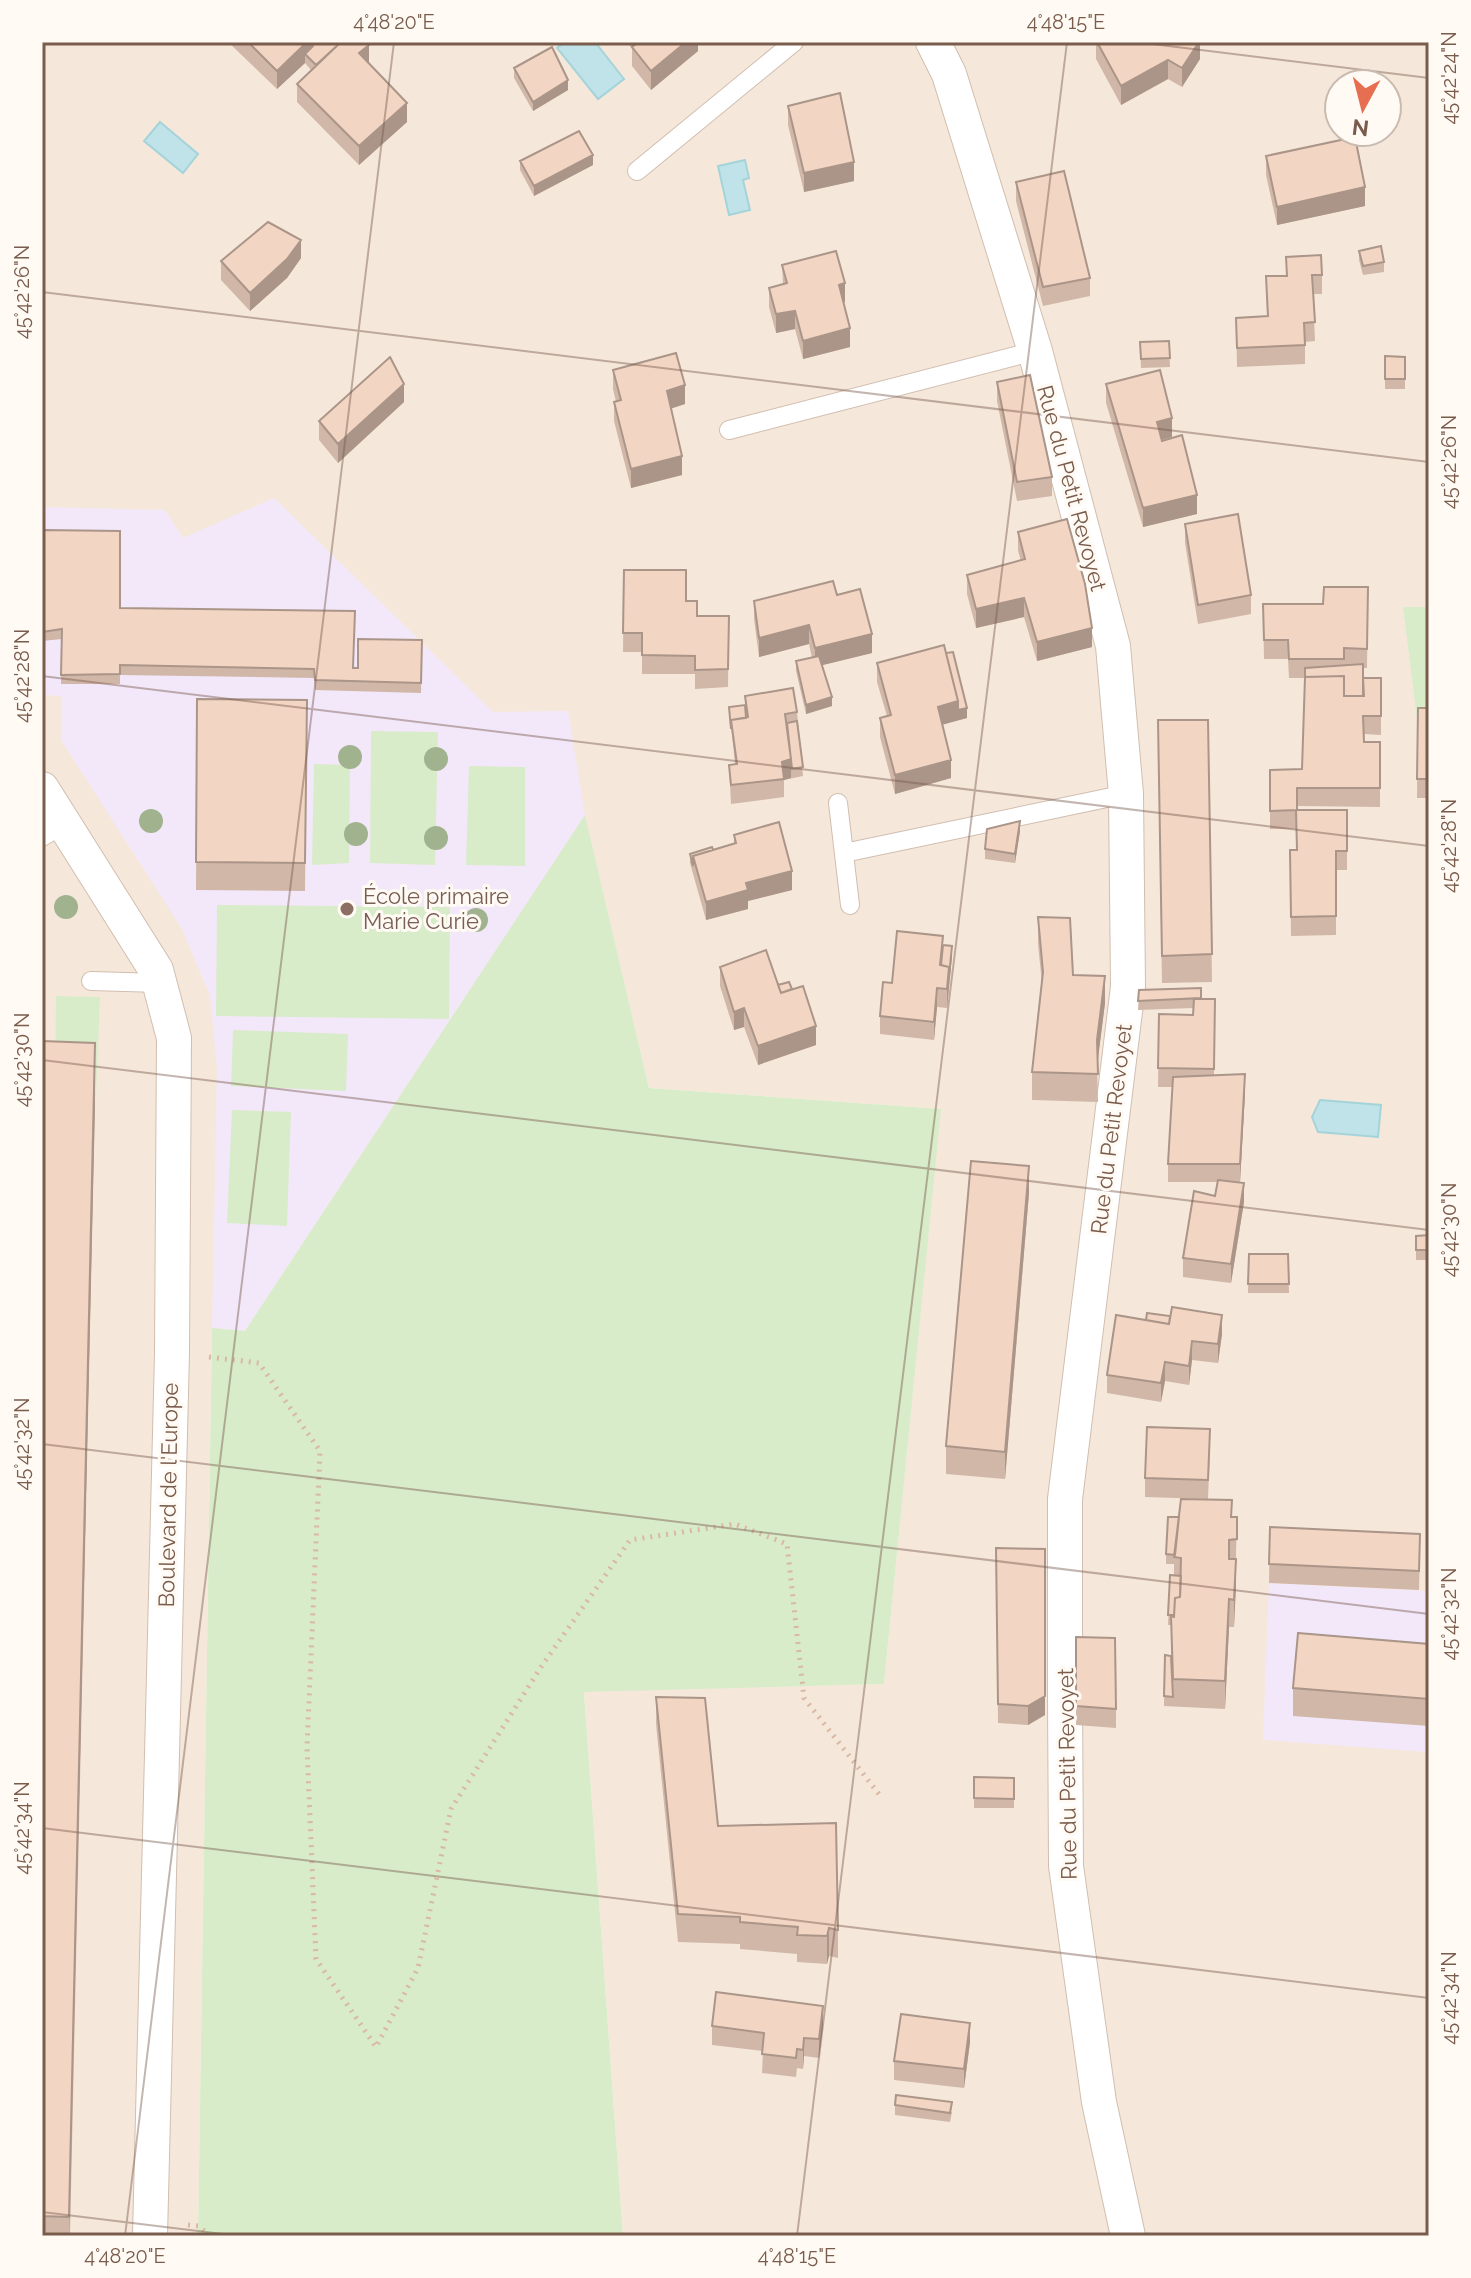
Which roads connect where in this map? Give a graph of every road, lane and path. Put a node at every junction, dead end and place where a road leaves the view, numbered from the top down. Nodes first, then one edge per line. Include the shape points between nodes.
1 (794, 42) edge
2 (933, 42) edge
3 (637, 171) dead end
4 (1035, 351) junction
5 (729, 430) dead end
6 (42, 789) edge
7 (1126, 794) junction
8 (838, 803) dead end
9 (53, 831) edge
10 (844, 853) junction
11 (850, 905) dead end
12 (91, 981) dead end
13 (159, 983) junction
14 (172, 1353) junction
15 (882, 1798) dead end
16 (150, 2236) edge
17 (1128, 2236) edge

1 - 3 lane
2 - 4 street, Rue du Petit Revoyet via 949,74
4 - 5 lane
4 - 7 street, Rue du Petit Revoyet via 1113,646
6 - 9 street, Boulevard de l'Europe
7 - 10 lane
7 - 17 street, Rue du Petit Revoyet via 1128,987 1065,1499 1065,1737 1066,1866 1099,2102
8 - 10 lane
9 - 13 street, Boulevard de l'Europe via 156,970
10 - 11 lane
12 - 13 lane
13 - 14 street, Boulevard de l'Europe via 174,1038
14 - 15 path via 259,1363 320,1451 307,1747 316,1959 376,2047 418,1968 451,1809 630,1540 735,1524 787,1544 804,1698
14 - 16 street, Boulevard de l'Europe

